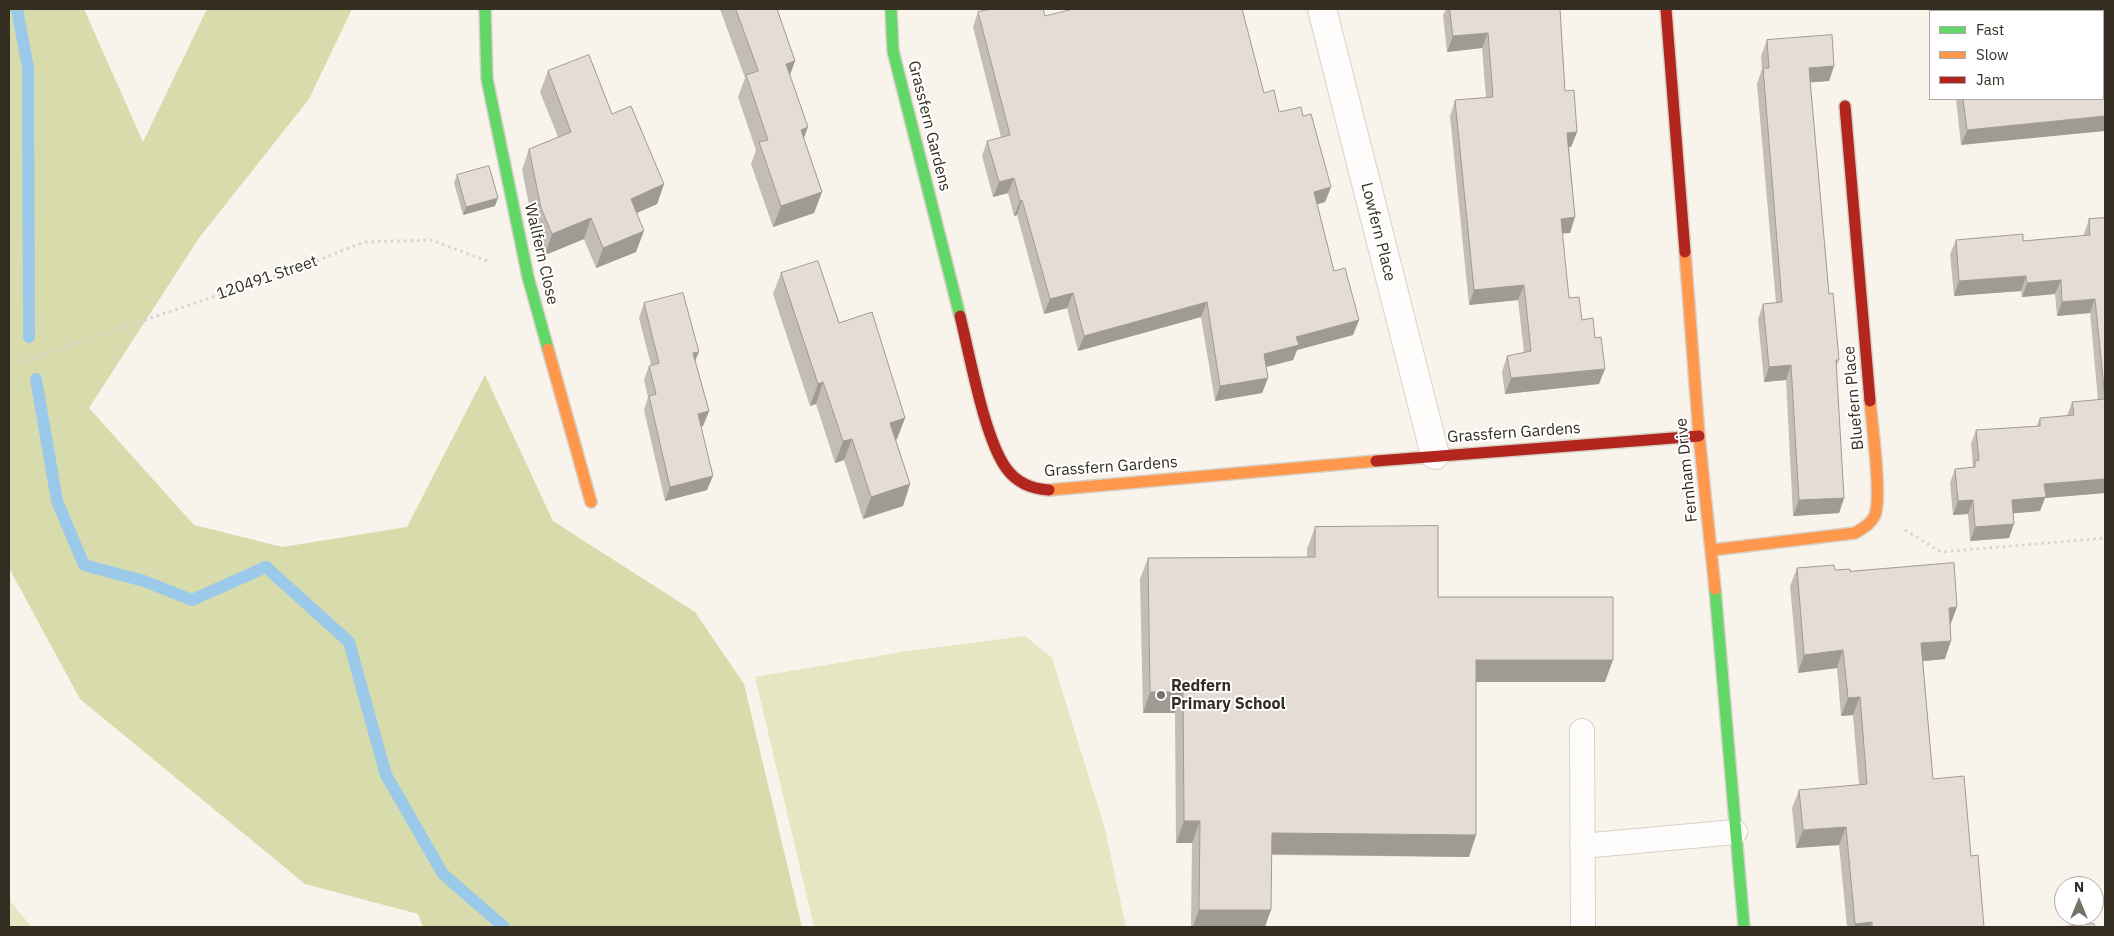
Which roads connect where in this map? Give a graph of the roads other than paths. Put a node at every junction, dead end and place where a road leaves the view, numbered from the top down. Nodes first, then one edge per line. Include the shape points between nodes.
1 (485, 9) edge
2 (892, 9) edge
3 (1322, 9) edge
4 (1666, 9) edge
5 (1845, 106) dead end
6 (1699, 436) junction
7 (1435, 455) junction
8 (591, 502) dead end
9 (1712, 550) junction
10 (1582, 731) dead end
11 (1736, 832) junction
12 (1582, 846) junction
13 (1584, 927) edge
14 (1744, 927) edge

1 - 8 street, Wallfern Close via 487,79 528,277
2 - 7 street, Grassfern Gardens via 893,51 984,411 1005,470 1019,482 1040,489 1085,488
3 - 7 street, Lowfern Place
4 - 6 street, Fernham Drive
5 - 9 street, Bluefern Place via 1877,480 1877,512 1872,523 1855,533
6 - 7 street, Grassfern Gardens
6 - 9 street, Fernham Drive
9 - 11 street, Fernham Drive
10 - 12 lane
11 - 12 lane
11 - 14 street, Fernham Drive
12 - 13 lane

